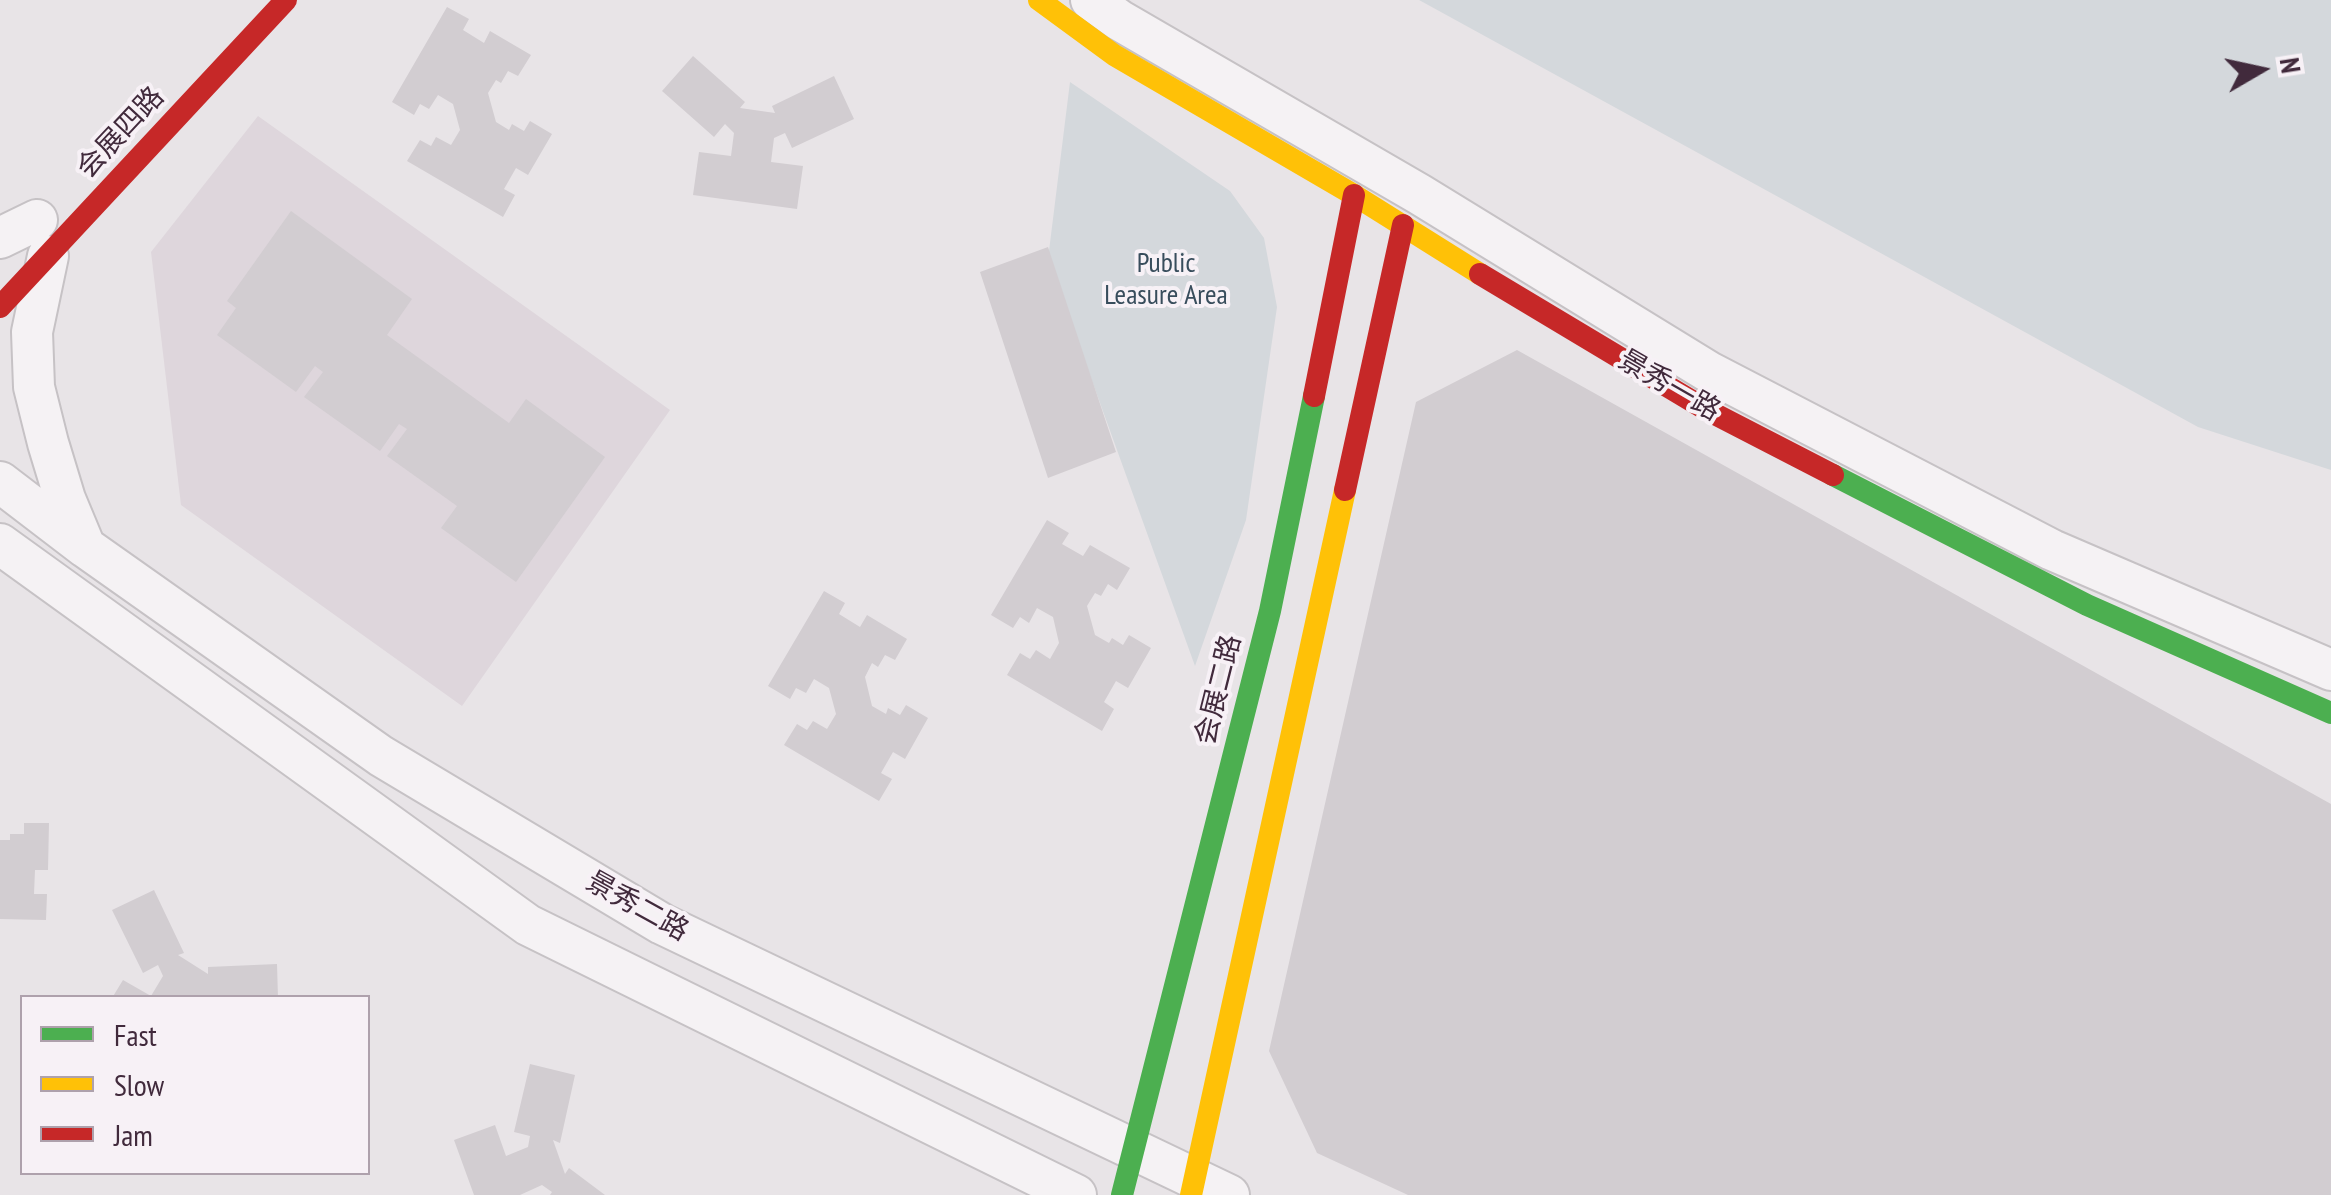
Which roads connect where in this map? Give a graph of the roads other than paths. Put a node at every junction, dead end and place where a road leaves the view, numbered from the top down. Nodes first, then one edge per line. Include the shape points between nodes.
1 (286, 0) edge
2 (1039, 0) edge
3 (1091, 0) edge
4 (1354, 195) junction
5 (1403, 225) junction
6 (45, 227) junction
7 (0, 238) edge
8 (0, 258) edge
9 (0, 307) edge
10 (0, 482) edge
11 (0, 544) edge
12 (85, 548) junction
13 (19, 566) edge
14 (2331, 670) edge
15 (2331, 713) edge
16 (1134, 1149) junction
17 (1204, 1189) edge
18 (1076, 1195) edge
19 (1122, 1195) edge

1 - 6 main road, 会展四路
2 - 4 main road, 景秀一路 via 1114,54
3 - 14 street, 景秀一路 via 1710,372 2052,550
4 - 5 main road, 景秀一路
4 - 16 main road, 会展二路 via 1270,612
5 - 15 main road, 景秀一路 via 1707,410 2087,606
5 - 17 main road
6 - 7 street
6 - 8 main road, 会展四路
6 - 9 main road, 会展四路
6 - 12 street via 32,332 34,388
10 - 12 street, 景秀二路
11 - 13 street
12 - 16 street, 景秀二路 via 380,756 662,924
13 - 18 street via 528,926
16 - 17 street, 景秀二路
16 - 19 main road, 会展二路

